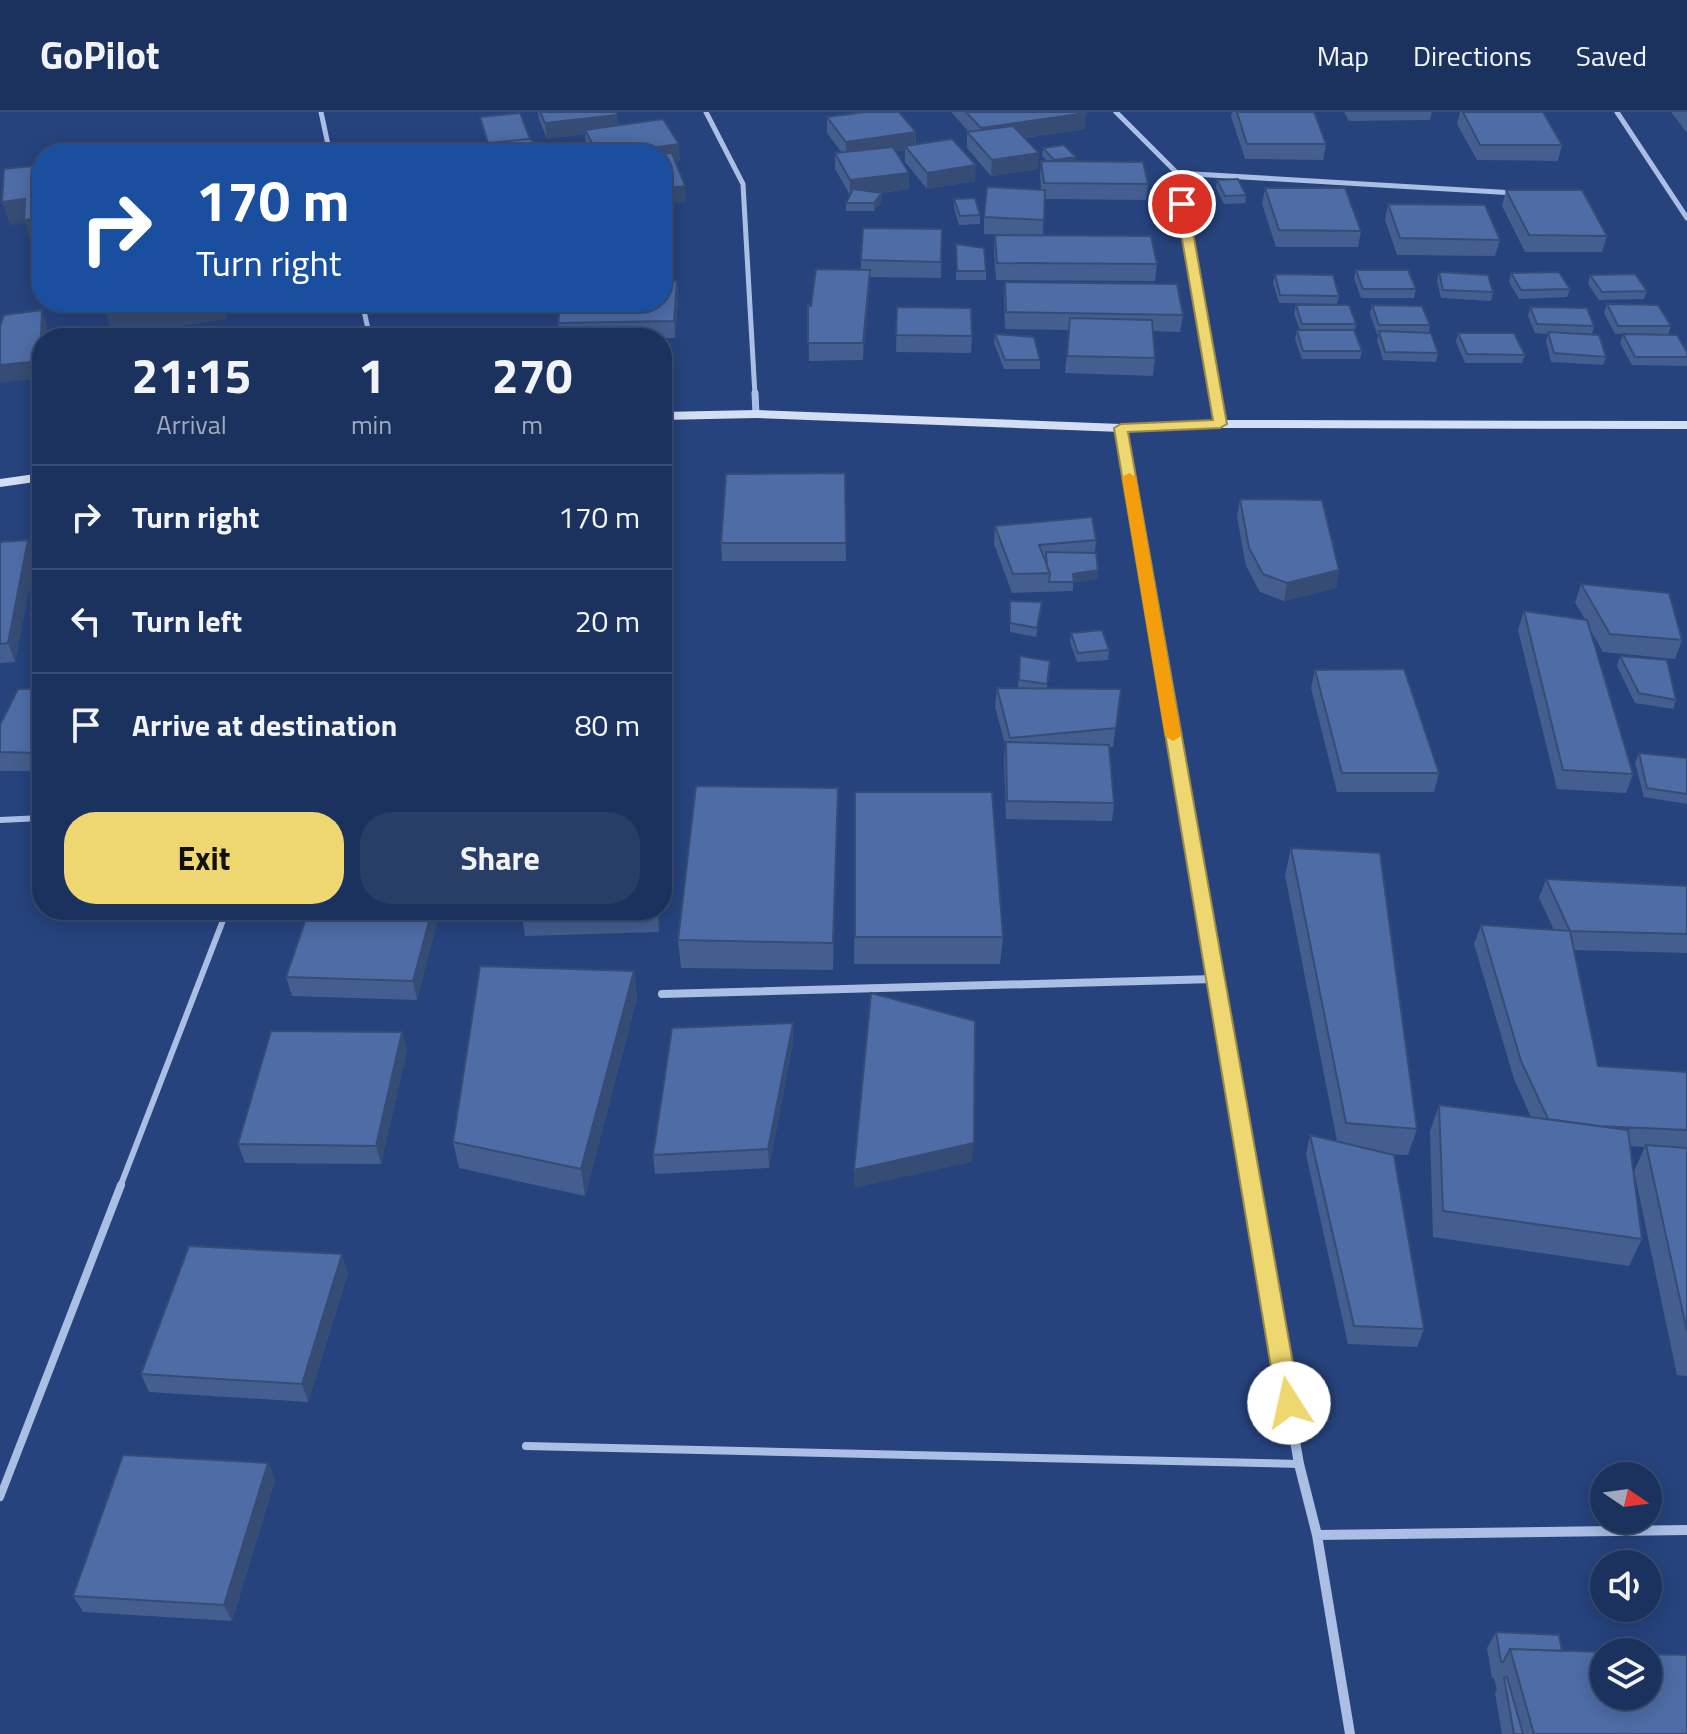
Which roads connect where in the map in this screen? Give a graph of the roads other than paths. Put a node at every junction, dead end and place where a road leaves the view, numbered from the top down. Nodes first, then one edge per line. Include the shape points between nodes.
1 (321, 112) edge
2 (706, 112) edge
3 (1116, 112) edge
4 (1617, 112) edge
5 (328, 144) edge
6 (1177, 173) junction
7 (1531, 193) edge
8 (1687, 218) edge
9 (756, 414) junction
10 (672, 416) edge
11 (1220, 424) junction
12 (1687, 425) edge
13 (1121, 428) junction
14 (32, 478) edge
15 (0, 483) edge
16 (32, 818) edge
17 (0, 820) edge
18 (223, 920) edge
19 (1214, 979) junction
20 (662, 994) dead end
21 (526, 1446) dead end
22 (1299, 1464) junction
23 (0, 1497) edge
24 (1687, 1530) edge
25 (1317, 1535) junction
26 (1350, 1734) edge

1 - 5 street
2 - 9 street via 743,184
3 - 6 street
4 - 8 street
6 - 7 street
6 - 11 street
9 - 10 main road
9 - 13 main road
11 - 12 main road
11 - 13 main road
13 - 19 street
14 - 15 main road
16 - 17 lane
18 - 23 lane
19 - 20 street
19 - 22 street
21 - 22 lane
22 - 25 street
24 - 25 street
25 - 26 street

